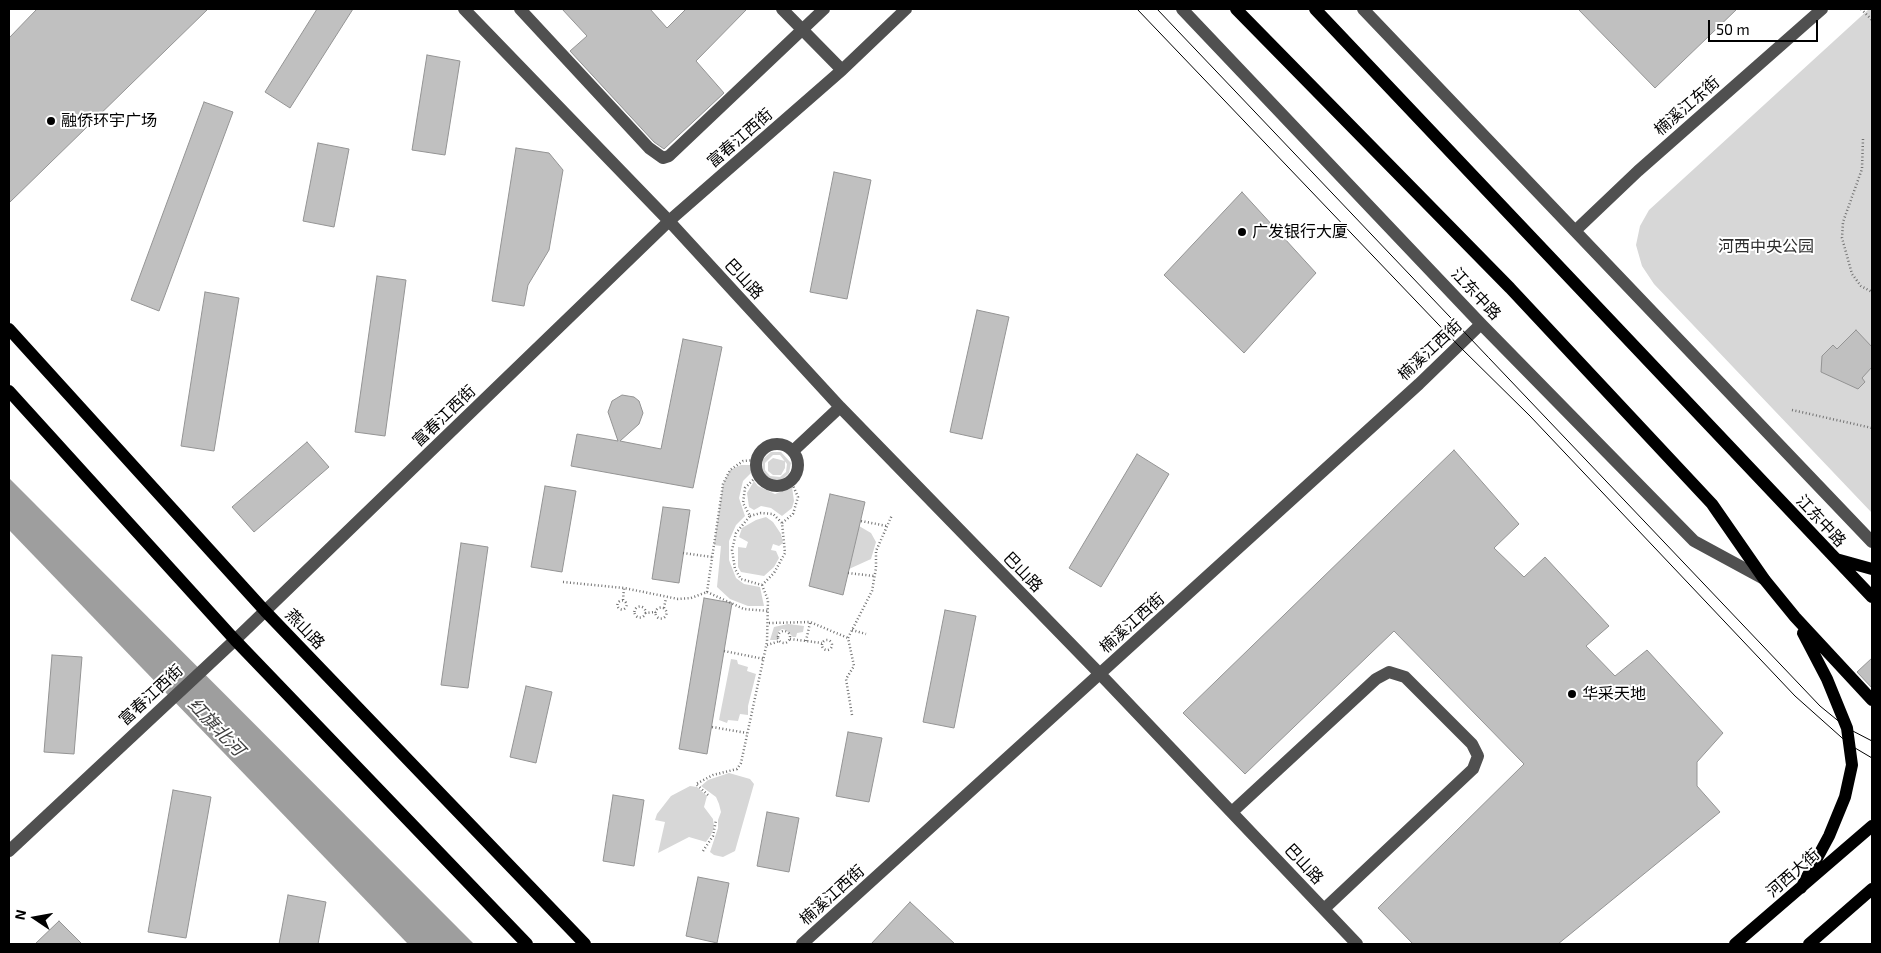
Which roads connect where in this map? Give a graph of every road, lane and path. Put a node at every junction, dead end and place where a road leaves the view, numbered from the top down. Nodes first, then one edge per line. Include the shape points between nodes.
1 (464, 9) edge
2 (520, 9) edge
3 (782, 9) edge
4 (824, 9) edge
5 (906, 9) edge
6 (1182, 9) edge
7 (1236, 9) edge
8 (1315, 9) edge
9 (1363, 9) edge
10 (1822, 9) edge
11 (1861, 9) edge
12 (1872, 20) edge
13 (802, 30) junction
14 (842, 70) junction
15 (1863, 139) dead end
16 (669, 221) junction
17 (1576, 230) junction
18 (1872, 292) edge
19 (1482, 324) junction
20 (9, 329) edge
21 (9, 391) edge
22 (840, 407) junction
23 (1792, 410) dead end
24 (1872, 428) edge
25 (793, 452) junction
26 (757, 460) junction
27 (758, 474) junction
28 (791, 481) junction
29 (892, 515) dead end
30 (750, 516) junction
31 (861, 521) dead end
32 (782, 523) junction
33 (887, 526) junction
34 (1872, 542) edge
35 (683, 553) dead end
36 (712, 557) junction
37 (1834, 558) junction
38 (1872, 569) edge
39 (848, 573) dead end
40 (874, 576) junction
41 (1764, 579) junction
42 (563, 582) dead end
43 (762, 585) junction
44 (624, 588) junction
45 (707, 592) junction
46 (666, 597) junction
47 (1872, 597) edge
48 (623, 600) junction
49 (627, 606) junction
50 (664, 608) junction
51 (634, 610) junction
52 (265, 611) junction
53 (769, 611) junction
54 (656, 612) junction
55 (645, 613) junction
56 (1795, 617) junction
57 (810, 622) junction
58 (769, 624) junction
59 (852, 630) junction
60 (866, 634) dead end
61 (848, 638) junction
62 (790, 639) junction
63 (235, 640) junction
64 (780, 641) junction
65 (806, 641) junction
66 (822, 643) junction
67 (767, 645) junction
68 (724, 651) dead end
69 (764, 659) junction
70 (1100, 674) junction
71 (1872, 700) edge
72 (852, 715) dead end
73 (712, 726) dead end
74 (747, 734) junction
75 (708, 795) dead end
76 (1232, 812) junction
77 (716, 820) dead end
78 (1872, 826) edge
79 (9, 851) edge
80 (703, 851) dead end
81 (1801, 888) junction
82 (1872, 889) edge
83 (1867, 897) edge
84 (1324, 909) junction
85 (527, 944) edge
86 (585, 944) edge
87 (802, 944) edge
88 (1356, 944) edge
89 (1736, 944) edge
90 (1809, 944) edge

1 - 16 street, 巴山路
2 - 13 street via 648,148 663,158 669,156
3 - 13 street
4 - 13 street
5 - 14 street, 富春江西街
6 - 19 street, 江东中路
7 - 41 main road, 江东中路 via 1510,288 1712,504
8 - 37 main road, 江东中路
9 - 17 street, 江东中路
10 - 17 street, 楠溪江东街
11 - 12 path
13 - 14 street
14 - 16 street, 富春江西街
15 - 18 path via 1862,169 1843,222 1842,238 1852,274 1861,286
16 - 22 street, 巴山路
16 - 52 street, 富春江西街
17 - 34 street, 江东中路
19 - 41 street, 江东中路 via 1694,541
19 - 70 street, 楠溪江西街
20 - 52 main road, 燕山路
21 - 63 main road
22 - 25 street
22 - 70 street, 巴山路
23 - 24 path
25 - 26 street via 788,447 775,444 763,449
25 - 28 street via 798,465
26 - 27 street
26 - 36 path via 743,460 730,470 723,484
27 - 28 street via 762,481 775,486
27 - 30 path via 745,488 743,503
28 - 32 path via 798,497 793,514
29 - 33 path
30 - 32 path via 772,514
30 - 43 path via 736,533 732,550 735,569 741,580
31 - 33 path
32 - 43 path via 785,553 774,573
33 - 40 path via 876,551
35 - 36 path
36 - 45 path
37 - 38 main road
37 - 47 main road, 江东中路
39 - 40 path
40 - 59 path via 872,591
41 - 56 main road, 江东中路
42 - 44 path
43 - 53 path
44 - 46 path
44 - 48 path
45 - 46 path via 691,598
45 - 53 path via 744,609
46 - 50 path
48 - 49 path
48 - 49 path via 618,602 619,608
49 - 51 path
50 - 54 path
50 - 54 path via 667,613 663,619 658,618
51 - 55 path via 640,606
51 - 55 path via 638,618
52 - 63 street, 富春江西街
52 - 86 main road, 燕山路
53 - 58 path
54 - 55 path
56 - 71 main road, 江东中路
56 - 81 main road via 1827,679 1847,728 1852,765 1845,797 1829,836
57 - 58 path
57 - 61 path
57 - 65 path
58 - 67 path
59 - 60 path
59 - 61 path
61 - 72 path via 854,666 846,679
62 - 64 path via 786,643
62 - 64 path via 789,633 784,631 779,634
62 - 65 path
63 - 79 street, 富春江西街
63 - 85 main road
64 - 67 path
65 - 66 path
66 - 66 path via 828,640 832,647 826,650
67 - 69 path
68 - 69 path
69 - 74 path
70 - 76 street, 巴山路
70 - 87 street, 楠溪江西街
73 - 74 path
74 - 75 path via 737,769 713,775 696,784
76 - 84 street, 巴山路
76 - 84 street via 1376,679 1390,672 1405,677 1472,744 1478,756 1473,769
77 - 80 path via 713,836
78 - 81 main road, 河西大街
81 - 89 main road, 河西大街
82 - 83 main road
83 - 90 main road
84 - 88 street, 巴山路

